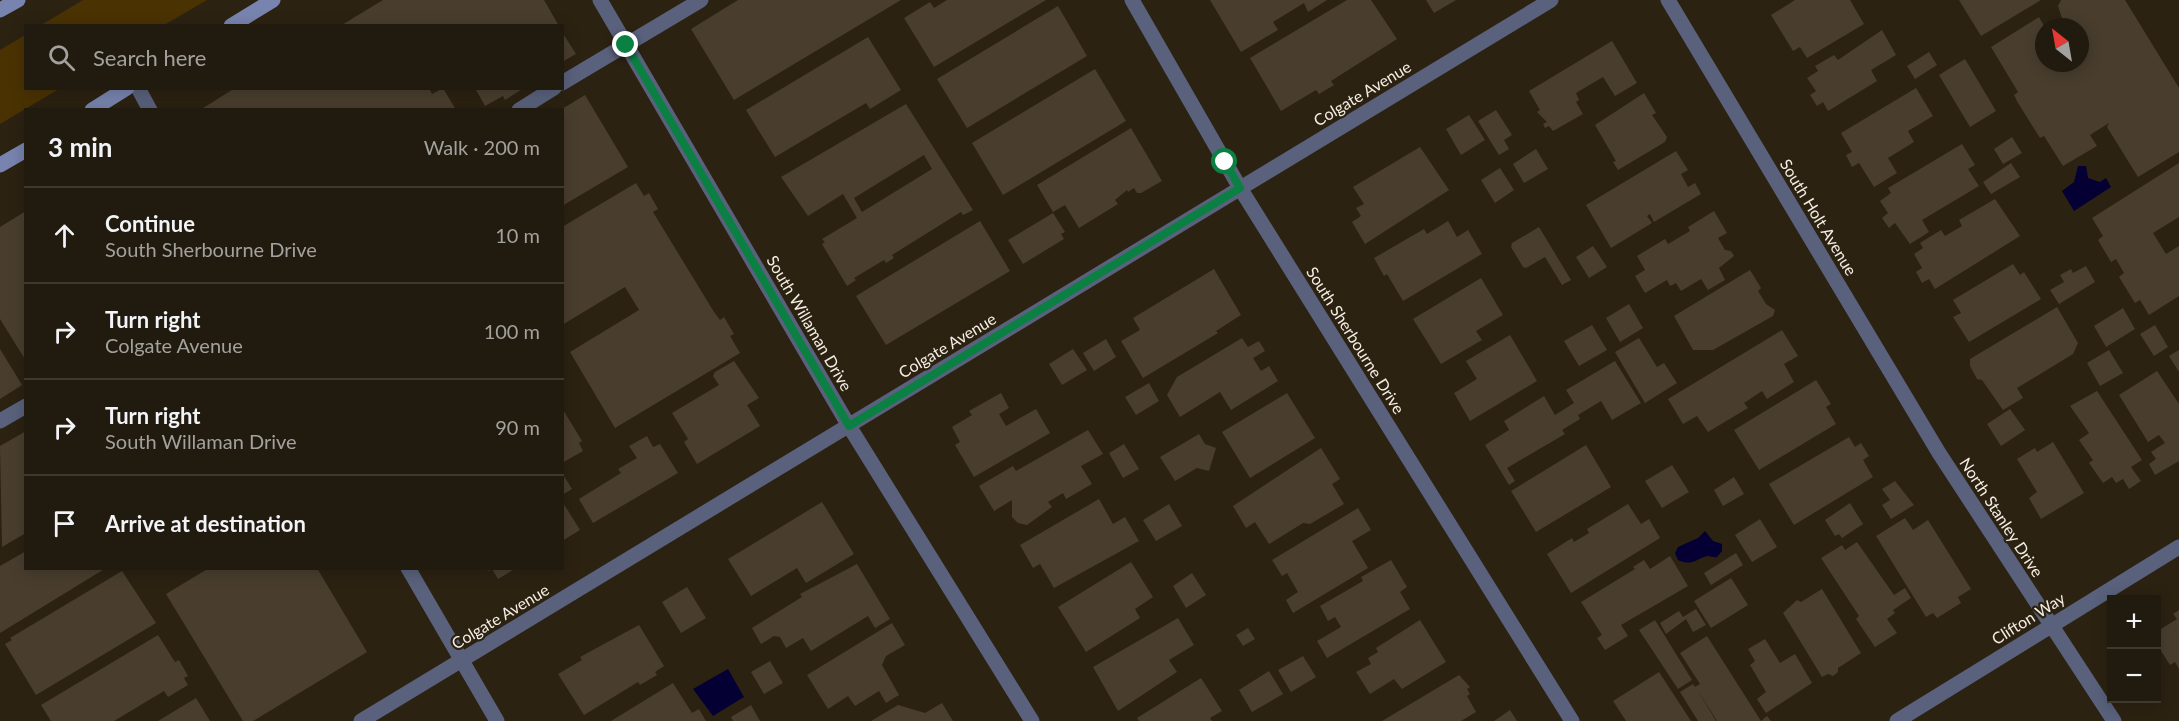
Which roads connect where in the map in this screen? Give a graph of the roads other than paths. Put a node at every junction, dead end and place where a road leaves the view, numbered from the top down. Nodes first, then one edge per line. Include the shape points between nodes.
1 (18, 0) edge
2 (273, 0) edge
3 (600, 0) edge
4 (701, 0) edge
5 (1132, 0) edge
6 (1551, 0) edge
7 (1668, 0) edge
8 (0, 10) edge
9 (234, 24) edge
10 (626, 45) junction
11 (564, 82) edge
12 (124, 90) edge
13 (139, 90) edge
14 (551, 90) edge
15 (95, 108) edge
16 (149, 108) edge
17 (522, 108) edge
18 (24, 151) edge
19 (0, 165) edge
20 (1240, 188) junction
21 (24, 407) edge
22 (0, 421) edge
23 (849, 426) junction
24 (1939, 453) joint
25 (2179, 547) edge
26 (409, 570) edge
27 (2052, 625) junction
28 (460, 661) junction
29 (361, 721) edge
30 (497, 721) edge
31 (1032, 721) edge
32 (1572, 721) edge
33 (1897, 721) edge
34 (2114, 721) edge

1 - 8 main road
2 - 9 main road
3 - 10 street, South Willaman Drive
4 - 10 street
5 - 20 street, South Sherbourne Drive
6 - 20 street, Colgate Avenue
7 - 24 street, South Holt Avenue
10 - 11 street
10 - 23 street, South Willaman Drive
12 - 15 main road
13 - 16 street
14 - 17 street
18 - 19 main road
20 - 23 street, Colgate Avenue
20 - 32 street, South Sherbourne Drive
21 - 22 street
23 - 28 street, Colgate Avenue
23 - 31 street, South Willaman Drive
24 - 27 street, North Stanley Drive
25 - 27 street, Clifton Way
26 - 28 street
27 - 33 street, Clifton Way
27 - 34 street, North Stanley Drive
28 - 29 street, Colgate Avenue
28 - 30 street

